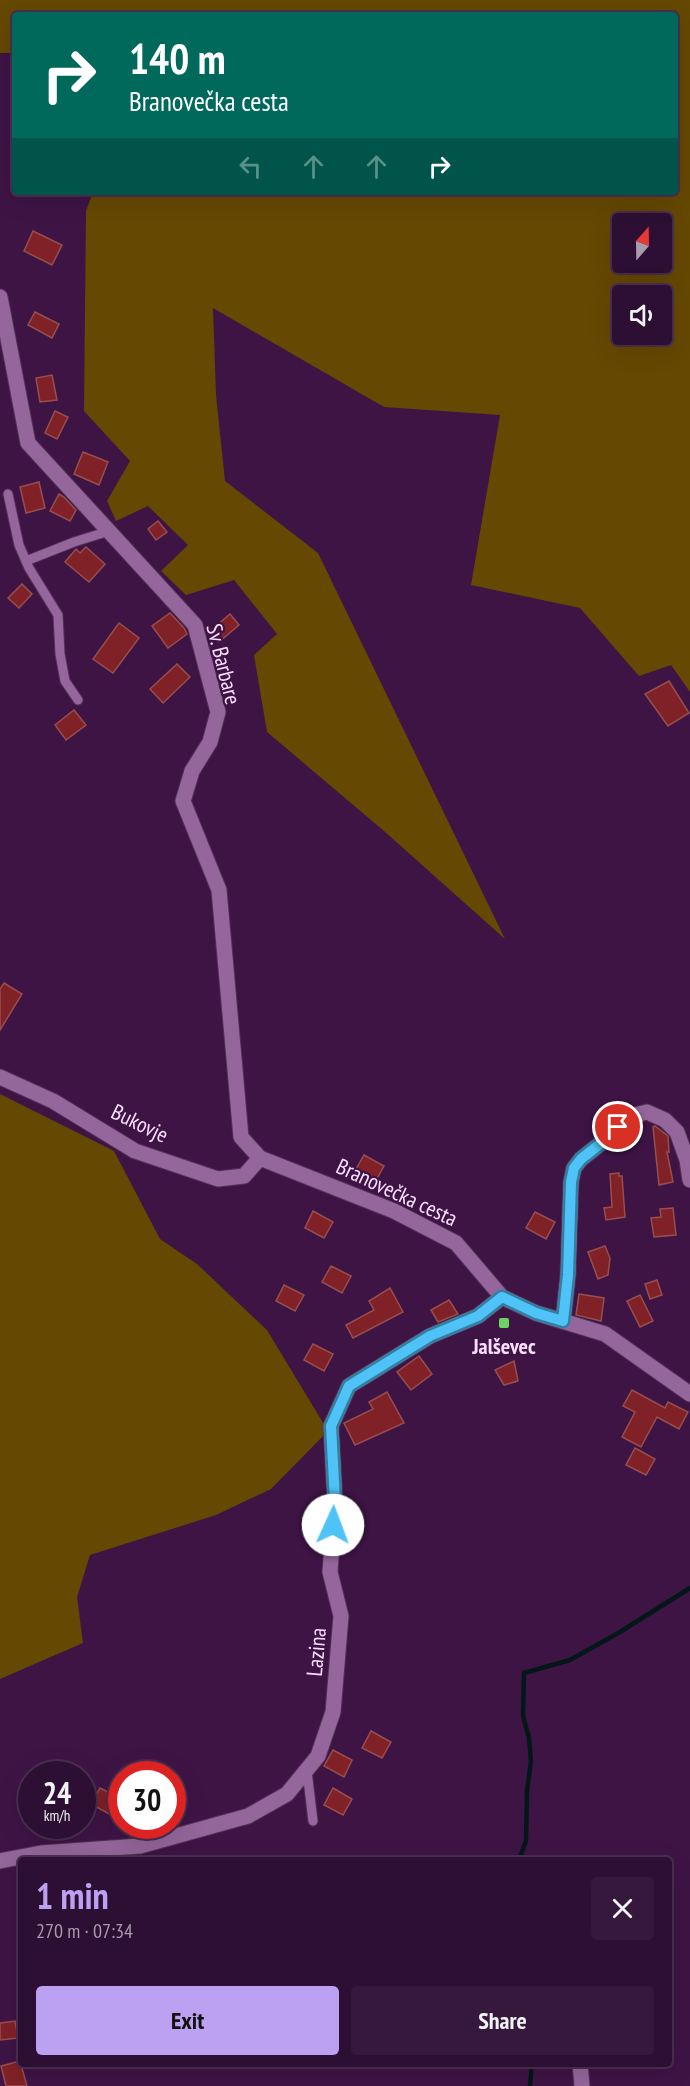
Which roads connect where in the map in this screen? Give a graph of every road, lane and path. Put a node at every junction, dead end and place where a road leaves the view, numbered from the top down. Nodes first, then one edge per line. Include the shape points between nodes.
1 (0, 297) edge
2 (8, 494) dead end
3 (109, 531) junction
4 (26, 561) junction
5 (78, 700) dead end
6 (0, 1077) edge
7 (260, 1158) junction
8 (690, 1180) edge
9 (502, 1297) junction
10 (563, 1321) junction
11 (690, 1394) edge
12 (307, 1771) junction
13 (313, 1821) dead end
14 (18, 1857) edge
15 (20, 1857) edge
16 (0, 1861) edge
17 (580, 2067) edge
18 (582, 2086) edge

1 - 3 street, Sv. Barbare via 28,443
2 - 4 lane
3 - 4 lane
3 - 7 street, Sv. Barbare via 195,625 218,712 210,742 192,771 183,801 219,890 241,1137
4 - 5 lane via 58,615 65,681
6 - 7 street, Bukovje via 53,1101 135,1151 218,1179 244,1176
7 - 9 street, Branovečka cesta via 394,1211 456,1243
8 - 10 street via 677,1131 647,1112 627,1117 581,1159 571,1182
9 - 10 street, Branovečka cesta
9 - 12 street, Lazina via 478,1316 430,1336 349,1386 331,1426 335,1501 330,1572 341,1616 333,1712 318,1756
10 - 11 street, Branovečka cesta via 604,1334
12 - 13 lane
12 - 15 street, Lazina via 287,1794 248,1816 140,1846
14 - 16 street, Lazina
17 - 18 street

